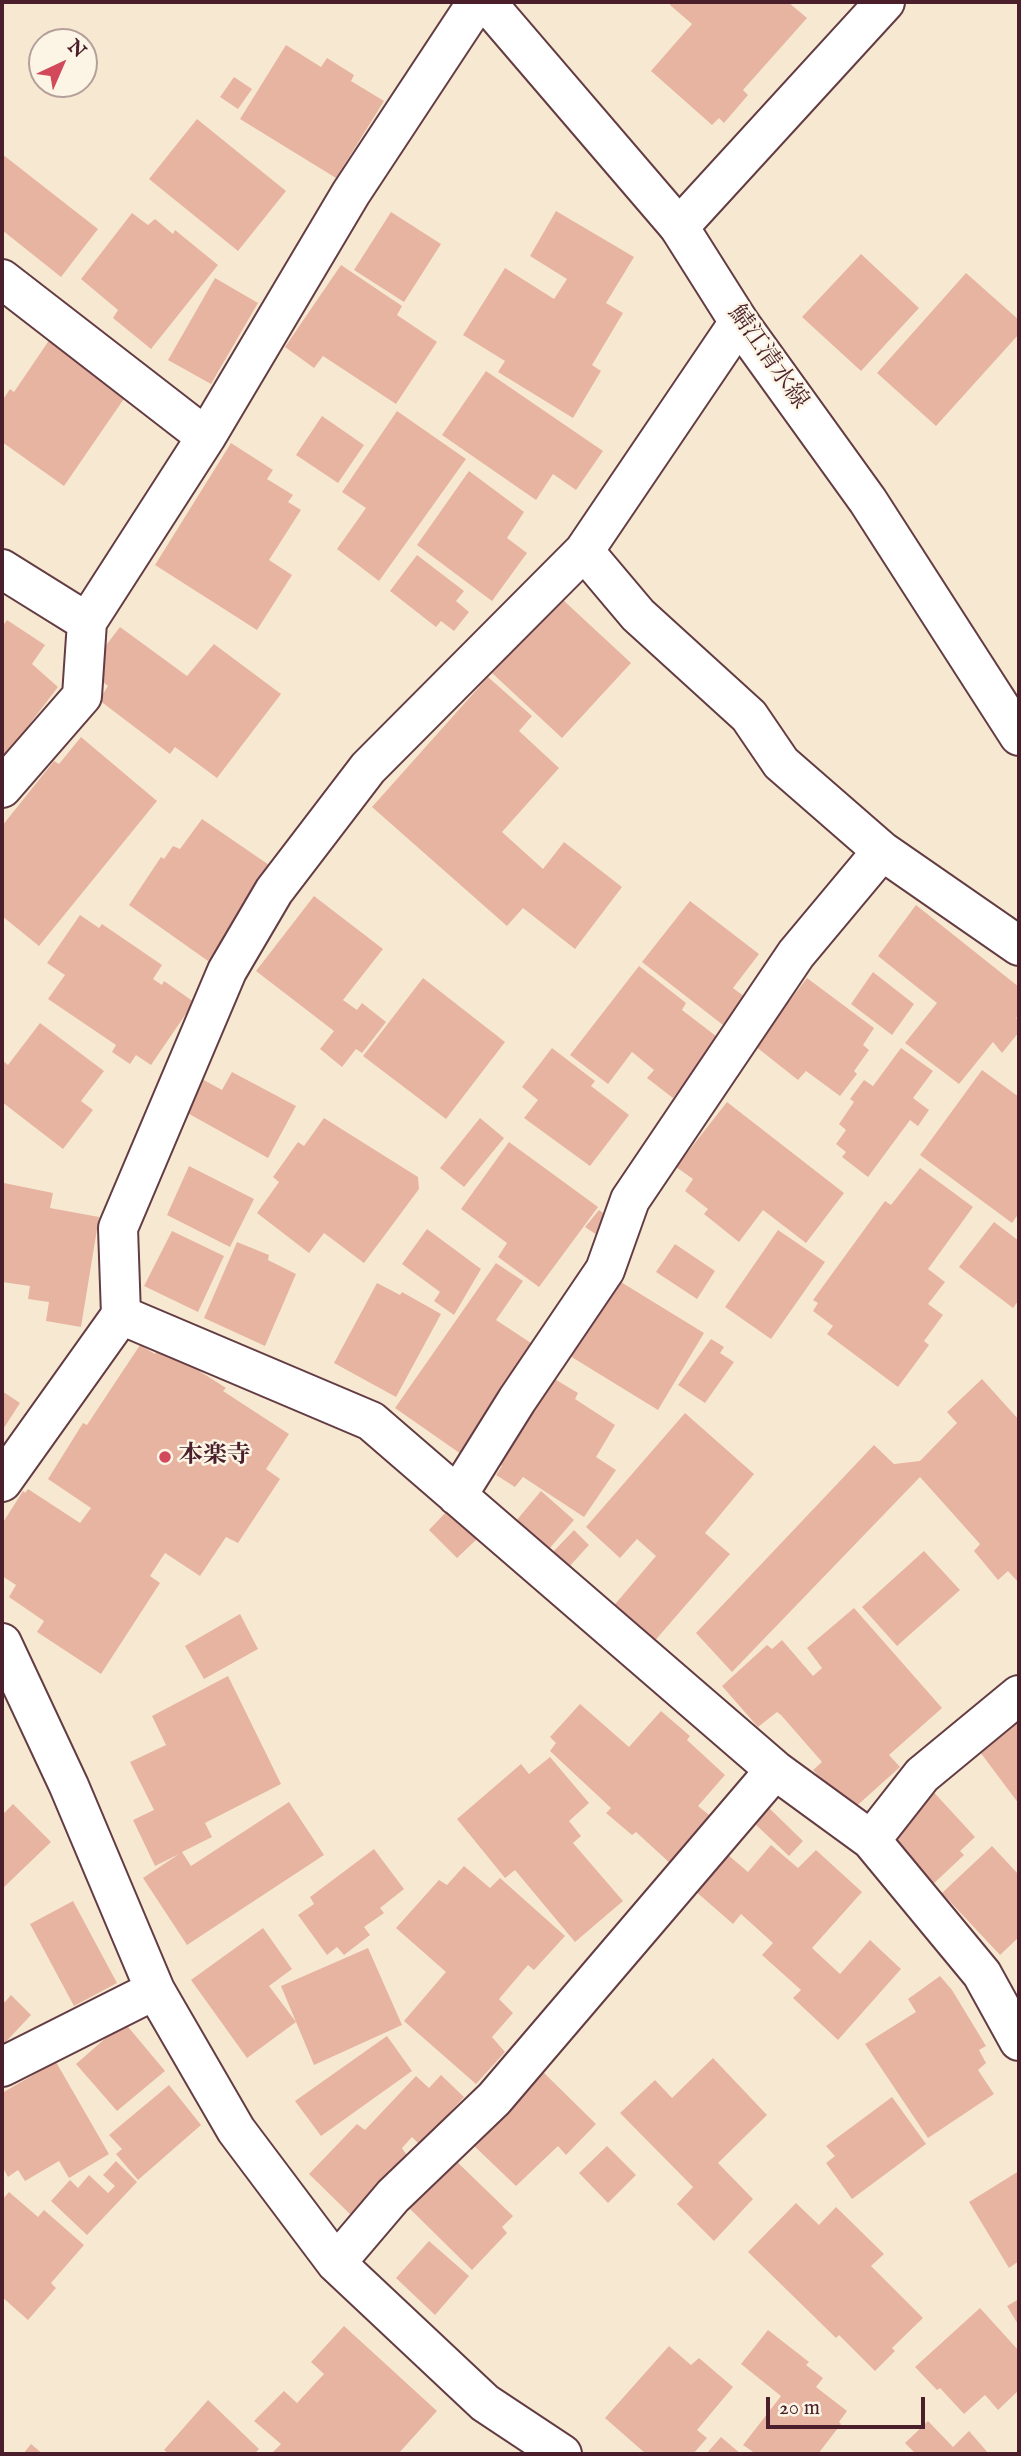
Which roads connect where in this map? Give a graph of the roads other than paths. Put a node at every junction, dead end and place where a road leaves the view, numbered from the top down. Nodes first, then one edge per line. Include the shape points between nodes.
1 (477, 2) edge
2 (486, 2) edge
3 (885, 2) edge
4 (678, 227) junction
5 (2, 279) edge
6 (739, 322) junction
7 (206, 437) junction
8 (584, 551) junction
9 (2, 569) edge
10 (86, 622) junction
11 (1019, 736) edge
12 (2, 788) edge
13 (882, 851) junction
14 (1019, 946) edge
15 (121, 1315) junction
16 (2, 1482) edge
17 (457, 1496) junction
18 (2, 1643) edge
19 (1019, 1695) edge
20 (775, 1770) junction
21 (871, 1840) junction
22 (155, 1990) junction
23 (1019, 2041) edge
24 (2, 2067) edge
25 (336, 2263) junction
26 (562, 2454) edge

1 - 7 street via 351,193
2 - 4 street, 鯖江清水線
3 - 4 street
4 - 6 street, 鯖江清水線
5 - 7 street
6 - 8 street
6 - 11 street, 鯖江清水線 via 869,501
7 - 10 street
8 - 13 street via 638,614 750,716 781,763
8 - 15 street via 368,768 274,891 227,971 118,1227
9 - 10 street
10 - 12 street via 82,696
13 - 14 street
13 - 17 street via 796,954 630,1200 605,1270
15 - 16 street
15 - 17 street via 371,1421
17 - 20 street
18 - 22 street via 69,1786
19 - 21 street via 922,1775
20 - 21 street
20 - 25 street via 494,2099 393,2196
21 - 23 street via 982,1974
22 - 24 street
22 - 25 street via 236,2130
25 - 26 street via 485,2403

